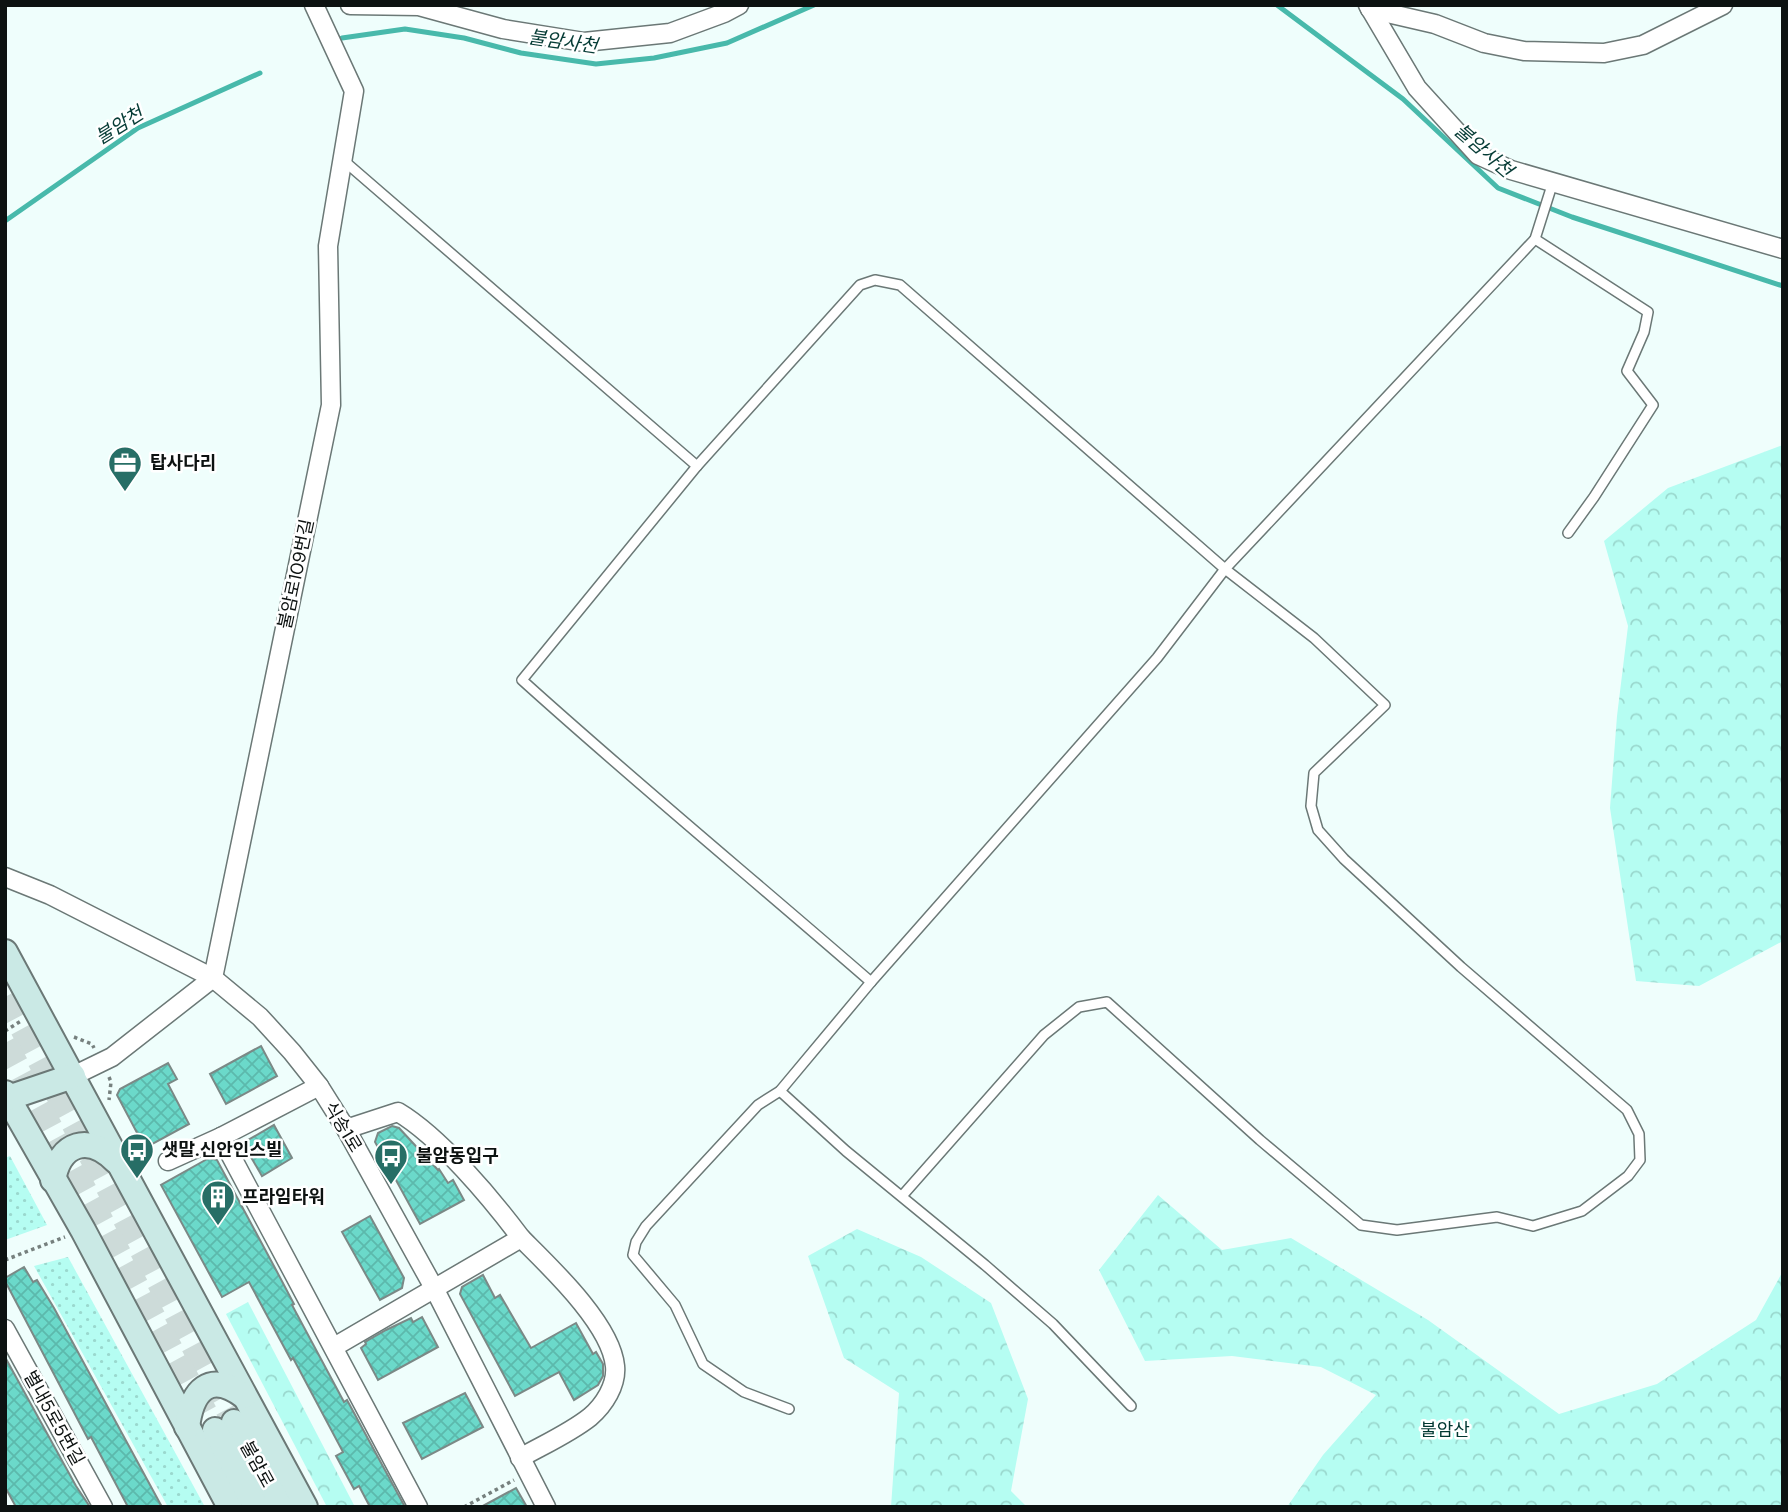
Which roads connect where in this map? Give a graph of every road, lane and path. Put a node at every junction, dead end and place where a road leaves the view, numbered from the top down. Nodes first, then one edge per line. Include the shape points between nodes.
1 (314, 5) edge
2 (349, 5) edge
3 (739, 5) edge
4 (1723, 5) edge
5 (1369, 7) edge
6 (342, 158) junction
7 (1551, 187) junction
8 (1535, 239) junction
9 (1783, 249) edge
10 (696, 466) junction
11 (1568, 533) dead end
12 (1225, 569) junction
13 (5, 877) edge
14 (5, 952) edge
15 (213, 978) junction
16 (871, 982) junction
17 (73, 1076) junction
18 (111, 1082) dead end
19 (319, 1086) junction
20 (780, 1091) junction
21 (6, 1097) edge
22 (108, 1105) dead end
23 (346, 1129) junction
24 (221, 1137) junction
25 (168, 1161) dead end
26 (119, 1163) junction
27 (53, 1180) junction
28 (902, 1196) junction
29 (83, 1230) junction
30 (522, 1238) junction
31 (5, 1260) edge
32 (433, 1288) junction
33 (5, 1329) edge
34 (334, 1347) junction
35 (244, 1396) junction
36 (1131, 1406) dead end
37 (789, 1409) dead end
38 (187, 1427) junction
39 (524, 1465) junction
40 (103, 1507) edge
41 (230, 1507) edge
42 (256, 1507) edge
43 (280, 1507) edge
44 (305, 1507) edge
45 (418, 1507) edge
46 (464, 1507) edge
47 (546, 1507) edge

1 - 6 street, 불암로109번길 via 354,91
2 - 3 street via 419,6 503,30 584,42 670,33
4 - 5 street via 1643,45 1604,53 1524,51
5 - 7 street via 1417,88 1478,155
6 - 10 lane
6 - 15 street, 불암로109번길 via 328,246 331,405
7 - 8 lane
7 - 9 street
8 - 11 lane via 1648,312 1627,370 1653,405
8 - 12 lane
10 - 12 lane via 860,285 887,282 900,285
10 - 16 lane via 522,680
12 - 16 lane via 1157,658
12 - 28 lane via 1314,638 1385,705 1314,773 1311,806 1318,830 1461,967 1627,1110 1639,1134 1640,1160 1628,1176 1582,1211 1533,1226 1497,1217 1397,1230 1361,1225 1107,1002 1079,1007 1044,1035
13 - 15 street, 식송1로
14 - 17 street
15 - 17 street via 112,1057
15 - 19 street, 식송1로 via 260,1017
16 - 20 lane
17 - 21 street
17 - 26 street
18 - 22 path
19 - 23 street, 식송1로
19 - 24 street
20 - 28 lane
20 - 37 lane via 758,1105 646,1226 633,1255 675,1305 703,1364 744,1392
21 - 27 street
23 - 30 street via 398,1112 465,1172
23 - 32 street, 식송1로
24 - 25 street
24 - 34 street
26 - 27 street via 109,1153 85,1144 72,1147 60,1157
26 - 35 street
27 - 29 street
28 - 36 lane via 1053,1324
29 - 31 path
29 - 38 street
30 - 32 street
30 - 39 street via 596,1322 615,1364 615,1380 590,1417
32 - 34 street
32 - 39 street, 식송1로
33 - 40 street, 별내5로5번길
34 - 45 street
35 - 38 street via 231,1387 205,1387 195,1396
35 - 44 street
38 - 41 street
39 - 46 path
39 - 47 street, 식송1로
42 - 43 street, 불암로 via 224,1426

